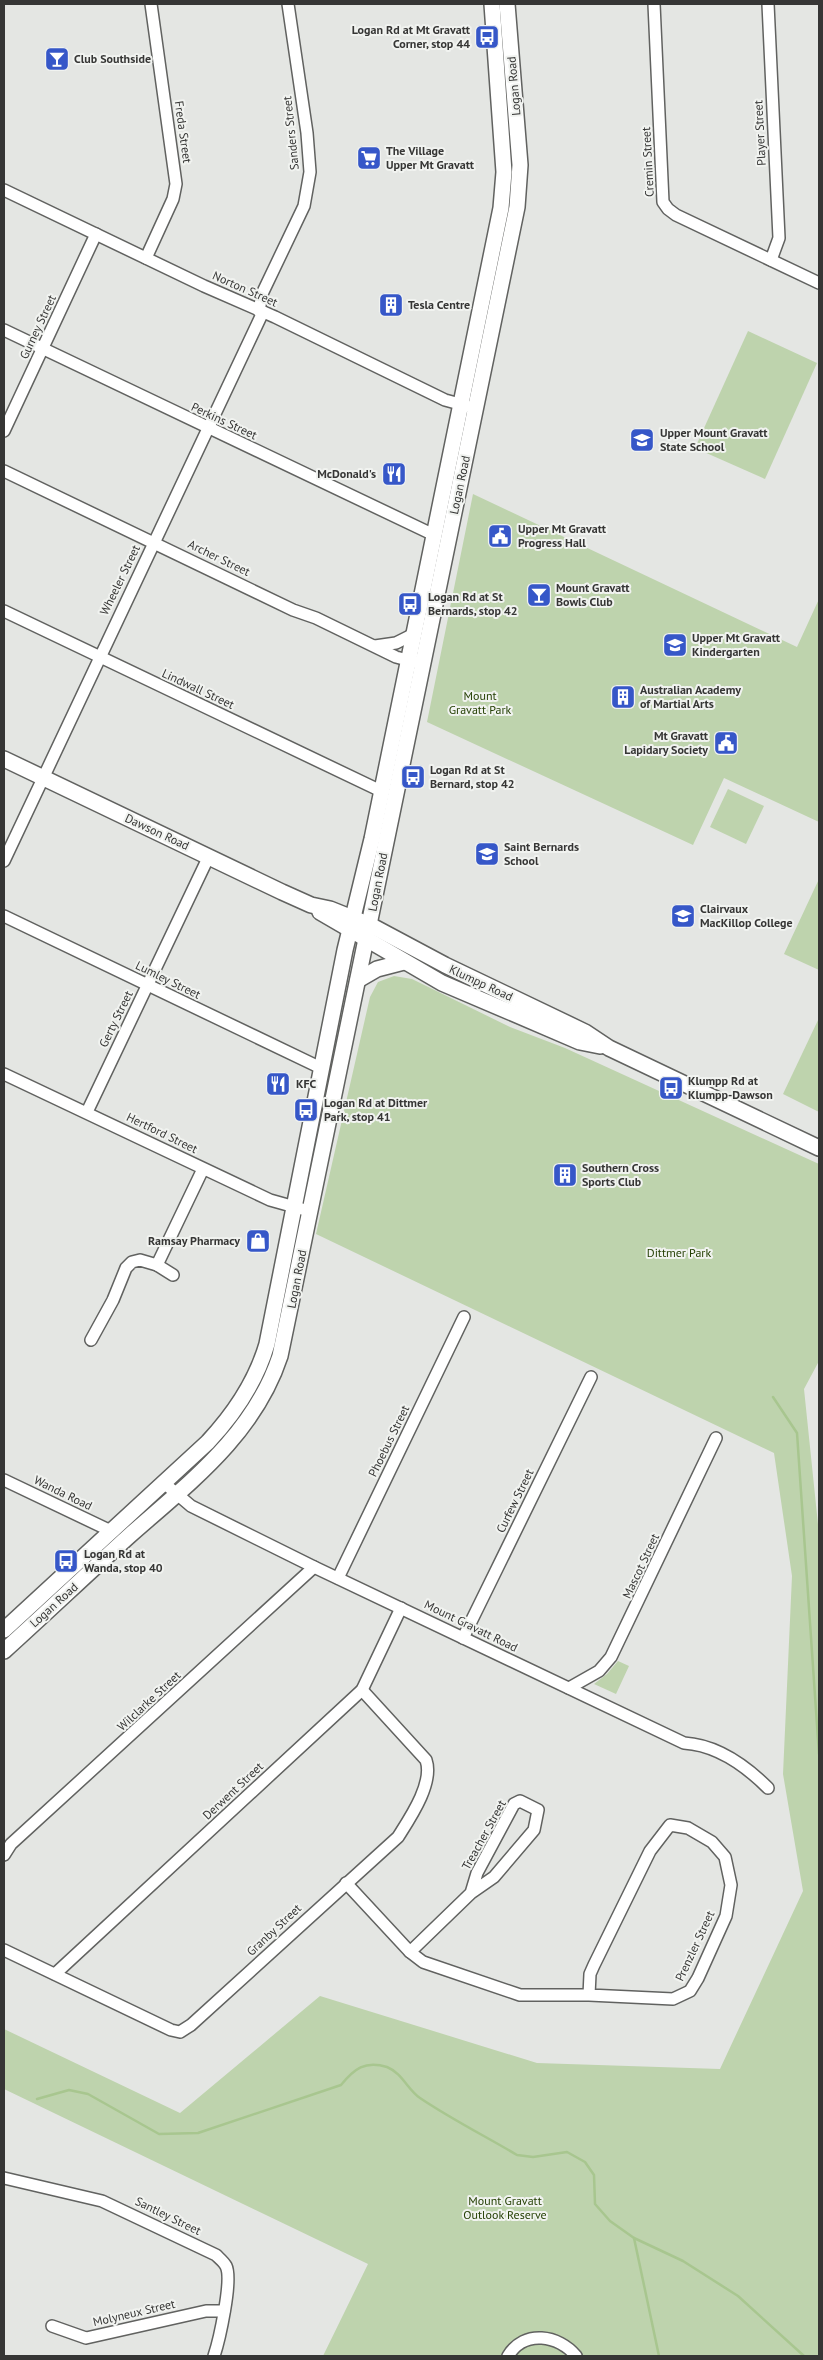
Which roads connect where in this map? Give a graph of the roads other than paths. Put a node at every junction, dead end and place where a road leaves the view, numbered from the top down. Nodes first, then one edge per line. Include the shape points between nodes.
1 (151, 4) edge
2 (288, 4) edge
3 (492, 4) edge
4 (507, 4) edge
5 (654, 4) edge
6 (768, 4) edge
7 (4, 190) edge
8 (96, 234) junction
9 (146, 258) junction
10 (771, 260) junction
11 (819, 283) edge
12 (261, 312) junction
13 (4, 330) edge
14 (43, 349) junction
15 (461, 405) junction
16 (476, 408) junction
17 (207, 429) junction
18 (4, 431) edge
19 (4, 471) edge
20 (434, 535) junction
21 (154, 542) junction
22 (4, 611) edge
23 (414, 634) junction
24 (374, 646) junction
25 (99, 657) junction
26 (408, 660) junction
27 (424, 664) junction
28 (4, 759) edge
29 (42, 777) junction
30 (381, 791) junction
31 (209, 856) junction
32 (4, 860) edge
33 (4, 916) edge
34 (351, 924) junction
35 (368, 932) junction
36 (404, 962) junction
37 (358, 980) junction
38 (148, 985) junction
39 (609, 1048) junction
40 (321, 1068) junction
41 (4, 1074) edge
42 (86, 1112) junction
43 (819, 1148) edge
44 (203, 1169) junction
45 (295, 1208) junction
46 (311, 1210) junction
47 (158, 1265) junction
48 (173, 1275) dead end
49 (464, 1317) dead end
50 (91, 1340) dead end
51 (591, 1377) dead end
52 (716, 1438) dead end
53 (4, 1480) edge
54 (164, 1482) junction
55 (176, 1494) junction
56 (111, 1531) junction
57 (314, 1567) junction
58 (338, 1578) junction
59 (401, 1608) junction
60 (4, 1630) edge
61 (463, 1638) junction
62 (4, 1651) edge
63 (569, 1688) junction
64 (362, 1690) junction
65 (768, 1788) dead end
66 (4, 1855) edge
67 (346, 1883) junction
68 (471, 1893) junction
69 (4, 1950) edge
70 (410, 1952) junction
71 (55, 1974) junction
72 (589, 1995) junction
73 (4, 2178) edge
74 (224, 2311) junction
75 (52, 2326) dead end
76 (214, 2356) edge
77 (508, 2356) edge
78 (576, 2356) edge

1 - 9 street, Freda Street via 176,184 173,199
2 - 12 street, Sanders Street via 307,133 309,181 300,215 262,294
3 - 15 main road, Logan Road via 503,186
4 - 16 main road, Logan Road via 520,165 519,193
5 - 10 street, Cremin Street via 663,202 676,215
6 - 10 street, Player Street via 779,238
7 - 8 street, Norton Street
8 - 9 street, Norton Street
8 - 14 street, Gurney Street
9 - 12 street, Norton Street
10 - 11 street, Cremin Street
12 - 15 street, Norton Street
12 - 17 street, Wheeler Street
13 - 14 street, Perkins Street
14 - 17 street, Perkins Street
14 - 18 street, Gurney Street
15 - 16 street, Norton Street
15 - 20 main road, Logan Road
16 - 27 main road, Logan Road
17 - 20 street, Perkins Street
17 - 21 street, Wheeler Street
19 - 21 street, Archer Street
20 - 23 main road, Logan Road
21 - 24 street, Archer Street
21 - 25 street, Wheeler Street
22 - 25 street, Lindwall Street
23 - 24 street via 396,644
23 - 26 main road, Logan Road
24 - 26 street, Archer Street
25 - 29 street, Wheeler Street
25 - 30 street, Lindwall Street
26 - 27 street, Archer Street
26 - 30 main road, Logan Road
27 - 35 main road, Logan Road
28 - 29 main road, Dawson Road
29 - 31 main road, Dawson Road
29 - 32 street, Wheeler Street
30 - 34 main road, Logan Road
31 - 34 main road, Dawson Road via 310,904 330,909
31 - 38 street, Gerty Street
33 - 38 street, Lumley Street
34 - 35 main road, Klumpp Road
34 - 40 main road, Logan Road
35 - 36 main road, Klumpp Road
35 - 37 main road, Logan Road
35 - 39 main road, Klumpp Road via 585,1032
36 - 37 main road via 377,969
36 - 39 main road, Klumpp Road via 498,1008 580,1042
37 - 46 main road, Logan Road
38 - 40 street, Lumley Street
38 - 42 street, Gerty Street
39 - 43 main road, Klumpp Road
40 - 45 main road, Logan Road
41 - 42 street, Hertford Street
42 - 44 street, Hertford Street
44 - 45 street, Hertford Street
44 - 47 street
45 - 46 street, Hertford Street
45 - 54 main road, Logan Road via 267,1344 256,1376 226,1424
46 - 55 main road, Logan Road via 284,1342 267,1389 237,1436
47 - 48 street
47 - 50 street via 140,1260 126,1268
49 - 58 street, Phoebus Street
51 - 61 street, Curfew Street
52 - 63 street, Mascot Street via 611,1657 599,1670
53 - 56 street, Wanda Road
54 - 55 street, Mount Gravatt Road
54 - 56 main road, Logan Road
55 - 57 street, Mount Gravatt Road via 191,1506
55 - 62 main road, Logan Road
56 - 60 main road, Logan Road
57 - 58 street, Mount Gravatt Road
57 - 66 street, Wilclarke Street via 11,1844
58 - 59 street, Mount Gravatt Road
59 - 61 street, Mount Gravatt Road
59 - 64 street, Derwent Street
61 - 63 street, Mount Gravatt Road
63 - 65 street, Mount Gravatt Road via 684,1743 699,1744 732,1758 751,1770
64 - 67 street, Granby Street via 426,1760 428,1776 410,1819 398,1837
64 - 71 street, Derwent Street
67 - 70 street, Prenzler Street
67 - 71 street, Granby Street via 180,2032
68 - 68 street, Treacher Street via 477,1873 514,1804 520,1801 538,1810 534,1830 494,1877
68 - 70 street, Treacher Street
69 - 71 street, Granby Street
70 - 72 street, Prenzler Street via 423,1962 520,1995
72 - 72 street, Prenzler Street via 673,1999 690,1990 726,1916 731,1885 724,1857 712,1842 688,1828 670,1825 650,1851 594,1965
73 - 74 street, Santley Street via 102,2201 216,2255 226,2267 228,2282
74 - 75 street, Molyneux Street via 206,2311 86,2338
74 - 76 street, Santley Street
77 - 78 street via 524,2341 548,2337

